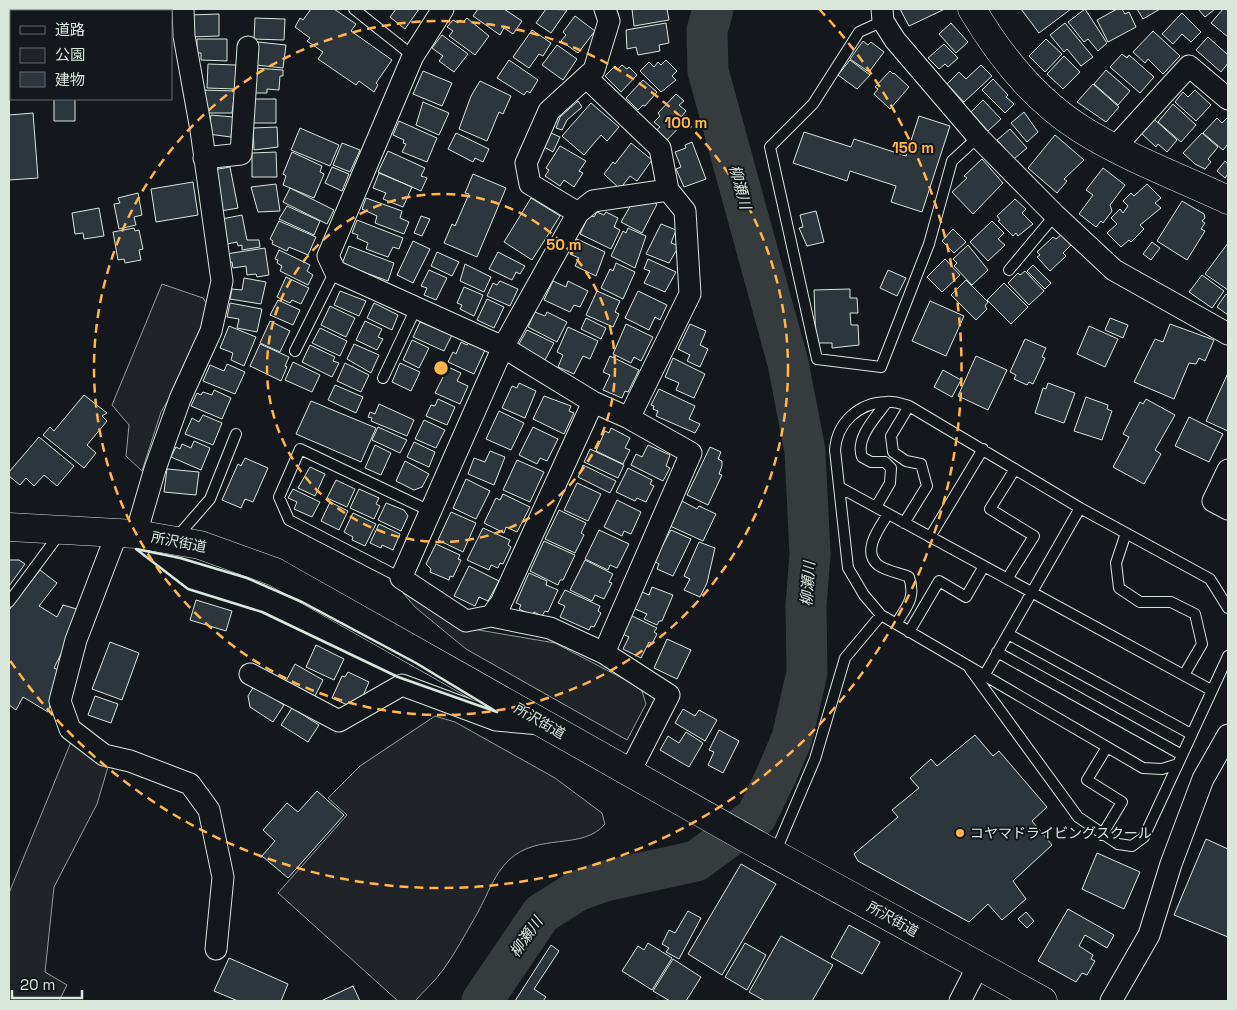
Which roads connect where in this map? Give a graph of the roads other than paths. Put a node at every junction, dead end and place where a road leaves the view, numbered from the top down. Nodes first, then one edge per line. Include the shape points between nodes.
1 (183, 9) edge
2 (354, 9) edge
3 (444, 9) edge
4 (605, 9) edge
5 (972, 9) edge
6 (883, 15) edge
7 (248, 47) dead end
8 (412, 56) junction
9 (587, 78) junction
10 (1228, 99) edge
11 (978, 137) junction
12 (1115, 147) junction
13 (204, 158) junction
14 (668, 190) junction
15 (1228, 200) edge
16 (578, 213) junction
17 (1055, 215) junction
18 (1009, 270) dead end
19 (334, 271) junction
20 (416, 308) junction
21 (1228, 334) edge
22 (503, 347) junction
23 (295, 351) dead end
24 (383, 378) dead end
25 (593, 402) junction
26 (886, 402) junction
27 (910, 406) junction
28 (629, 418) junction
29 (236, 434) dead end
30 (983, 449) junction
31 (1015, 469) junction
32 (1228, 470) edge
33 (839, 487) junction
34 (876, 507) junction
35 (1080, 508) junction
36 (1228, 509) edge
37 (432, 512) junction
38 (888, 514) junction
39 (904, 523) junction
40 (9, 527) edge
41 (63, 529) junction
42 (1126, 533) junction
43 (127, 534) junction
44 (930, 537) junction
45 (174, 541) junction
46 (984, 566) junction
47 (401, 578) junction
48 (1007, 579) junction
49 (1032, 592) junction
50 (9, 602) edge
51 (1228, 608) edge
52 (881, 615) junction
53 (491, 616) junction
54 (896, 624) junction
55 (909, 632) junction
56 (1008, 634) junction
57 (997, 652) junction
58 (604, 653) junction
59 (1228, 656) edge
60 (967, 666) junction
61 (250, 674) dead end
62 (1184, 675) junction
63 (984, 676) junction
64 (1211, 690) junction
65 (546, 724) junction
66 (1191, 734) junction
67 (1228, 735) edge
68 (1107, 747) junction
69 (1180, 759) junction
70 (629, 773) junction
71 (1102, 835) junction
72 (767, 850) junction
73 (216, 949) dead end
74 (978, 966) junction
75 (960, 1001) edge
76 (1043, 1001) edge
77 (1111, 1001) edge

1 - 13 street via 184,36
2 - 8 lane
3 - 8 street
4 - 9 street via 609,21 594,70
5 - 12 main road via 998,50 1023,80 1080,129
6 - 11 street via 895,40
6 - 11 lane via 859,32 813,104 770,147 818,358 881,367 929,244 952,161
7 - 13 street via 241,154
8 - 19 street via 328,256
9 - 14 street via 660,148
9 - 16 street via 549,111 526,162 530,184
10 - 12 street via 1188,66
11 - 17 street
12 - 15 main road
13 - 43 street via 222,281 211,331 180,399
14 - 16 street via 593,202
14 - 28 street via 685,211 690,294
16 - 22 street
17 - 18 lane
17 - 21 street via 1114,270
19 - 20 street
19 - 23 lane
20 - 22 street
20 - 24 lane
22 - 25 street
22 - 37 street
25 - 28 street
25 - 53 street via 501,603
26 - 27 lane
26 - 33 lane via 862,410 842,424 835,450
26 - 34 lane via 862,438 860,451 862,457 871,462 885,462 891,468 890,483
27 - 30 lane
27 - 39 lane via 891,436 893,452 920,464 928,486
28 - 58 street via 690,453
29 - 45 lane via 210,499
30 - 31 lane
30 - 44 lane
31 - 35 lane
31 - 48 lane via 990,509 1034,536
32 - 36 street via 1213,501
33 - 34 lane
33 - 52 lane via 848,568
34 - 38 lane
35 - 42 lane
35 - 49 lane
37 - 47 street
37 - 47 lane via 300,450 279,497 289,520
38 - 39 lane
38 - 54 lane via 873,541 871,552 878,564 909,577 913,589
39 - 44 lane
40 - 41 main road, 所沢街道
41 - 43 main road, 所沢街道
41 - 50 lane
42 - 51 lane via 1210,579
42 - 62 lane via 1116,563 1119,588 1140,602 1171,602 1195,614 1202,644
43 - 45 main road, 所沢街道
43 - 73 street via 76,640 60,701 70,729 104,755 130,761 190,784 209,810 223,877
44 - 46 lane
45 - 65 main road, 所沢街道 via 200,545 275,572
46 - 48 lane
46 - 55 lane via 966,597 939,581
47 - 53 street via 466,621
48 - 49 lane
49 - 56 lane
49 - 62 lane
52 - 54 lane
52 - 72 lane via 845,658 815,760
53 - 58 street via 550,628
54 - 55 lane
55 - 60 lane
56 - 57 lane
56 - 66 lane
57 - 63 lane
57 - 69 lane
58 - 70 street via 669,695
59 - 64 lane
60 - 63 lane
60 - 71 lane via 1078,817
61 - 65 street via 339,721 402,685 496,720
62 - 64 lane
63 - 68 lane
64 - 66 lane
65 - 70 main road, 所沢街道
66 - 69 lane
67 - 77 street via 1203,779 1149,935
68 - 69 lane via 1143,768 1162,769
68 - 71 lane via 1086,780 1122,802
69 - 71 lane via 1144,837 1132,846 1118,844
70 - 72 main road, 所沢街道
72 - 74 main road, 所沢街道
74 - 75 street
74 - 76 main road, 所沢街道

